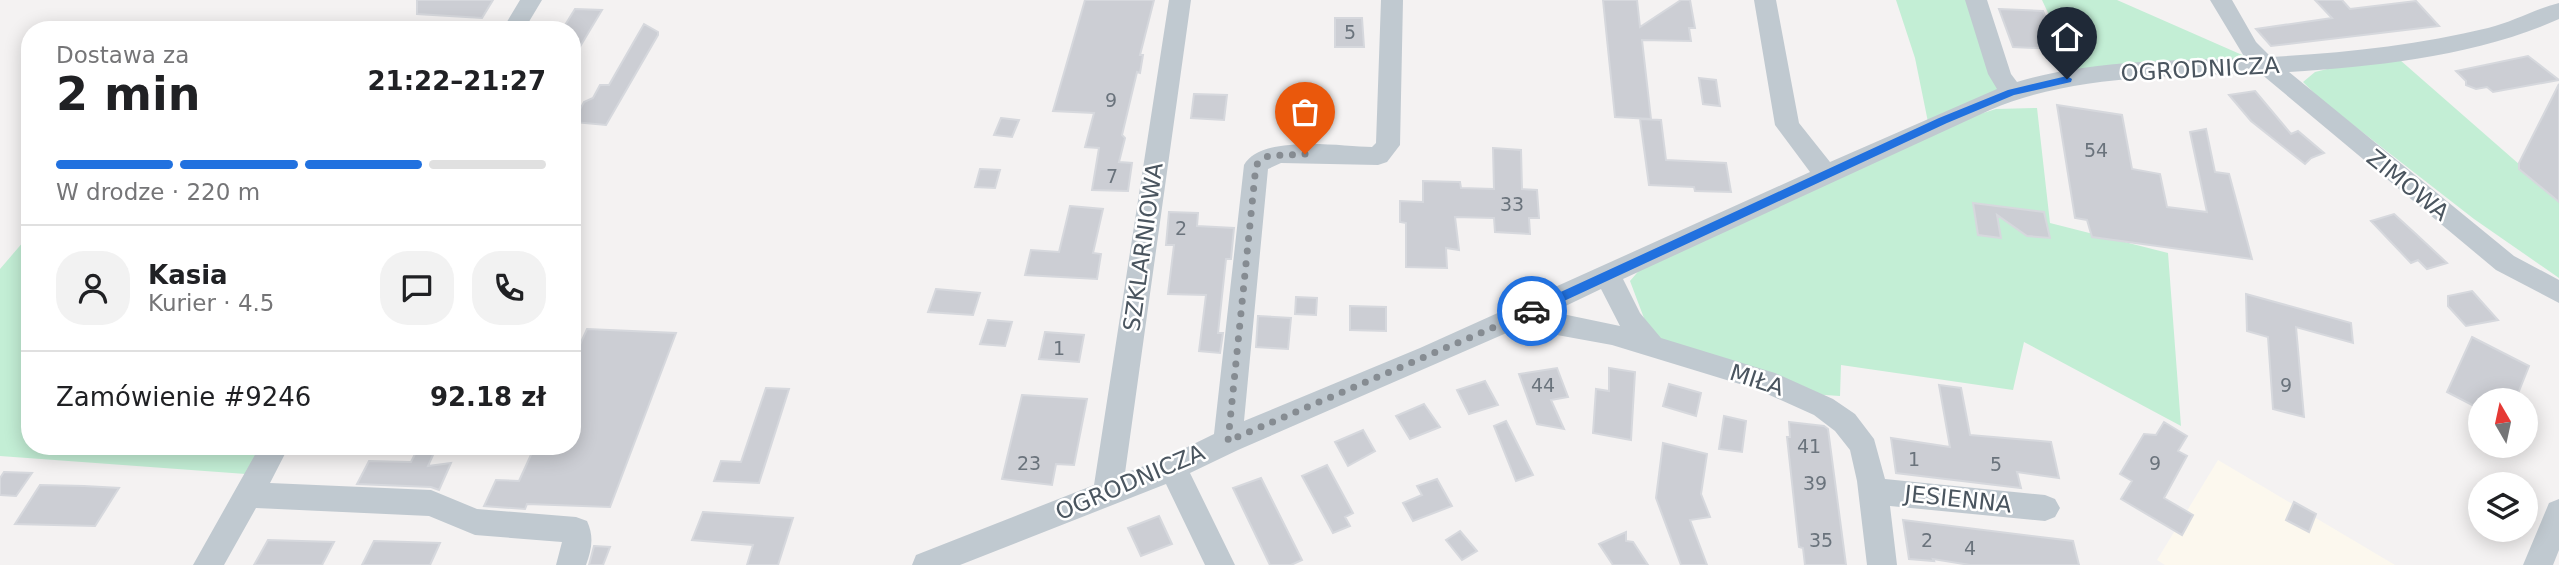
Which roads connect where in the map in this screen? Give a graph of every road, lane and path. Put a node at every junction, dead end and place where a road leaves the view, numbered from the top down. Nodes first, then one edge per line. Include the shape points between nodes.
1 (531, 0) edge
2 (1180, 0) edge
3 (1392, 0) edge
4 (1765, 0) edge
5 (1976, 0) edge
6 (2221, 0) edge
7 (2559, 9) edge
8 (518, 21) edge
9 (2265, 65) junction
10 (2011, 92) junction
11 (1826, 175) junction
12 (1608, 276) junction
13 (2559, 293) edge
14 (1517, 317) junction
15 (1652, 347) junction
16 (1228, 441) junction
17 (270, 455) edge
18 (1173, 468) junction
19 (1871, 491) junction
20 (248, 495) junction
21 (1107, 495) junction
22 (2045, 508) dead end
23 (2559, 512) edge
24 (208, 565) edge
25 (571, 565) edge
26 (928, 565) edge
27 (1220, 565) edge
28 (1882, 565) edge
29 (2538, 565) edge

1 - 8 street
2 - 21 street, SZKLARNIOWA
3 - 16 street via 1388,145 1378,156 1281,154 1256,165
4 - 11 street via 1787,125
5 - 10 street via 2000,74
6 - 9 street, ZIMOWA via 2247,47
7 - 9 street, OGRODNICZA via 2480,40 2373,56
9 - 10 street, OGRODNICZA via 2089,76
9 - 13 street, ZIMOWA via 2505,263
10 - 11 street, OGRODNICZA
11 - 12 street, OGRODNICZA
12 - 14 street, OGRODNICZA
12 - 15 street via 1630,320
14 - 15 street, MIŁA via 1588,328
14 - 16 street, OGRODNICZA
15 - 19 street, MIŁA via 1790,390 1823,407 1861,440
16 - 18 street, OGRODNICZA
17 - 20 street
18 - 21 street, OGRODNICZA
18 - 27 street
19 - 22 street, JESIENNA
19 - 28 street, MIŁA
20 - 24 street
20 - 25 street via 431,503 475,522 576,530 577,548
21 - 26 street, OGRODNICZA
23 - 29 street

